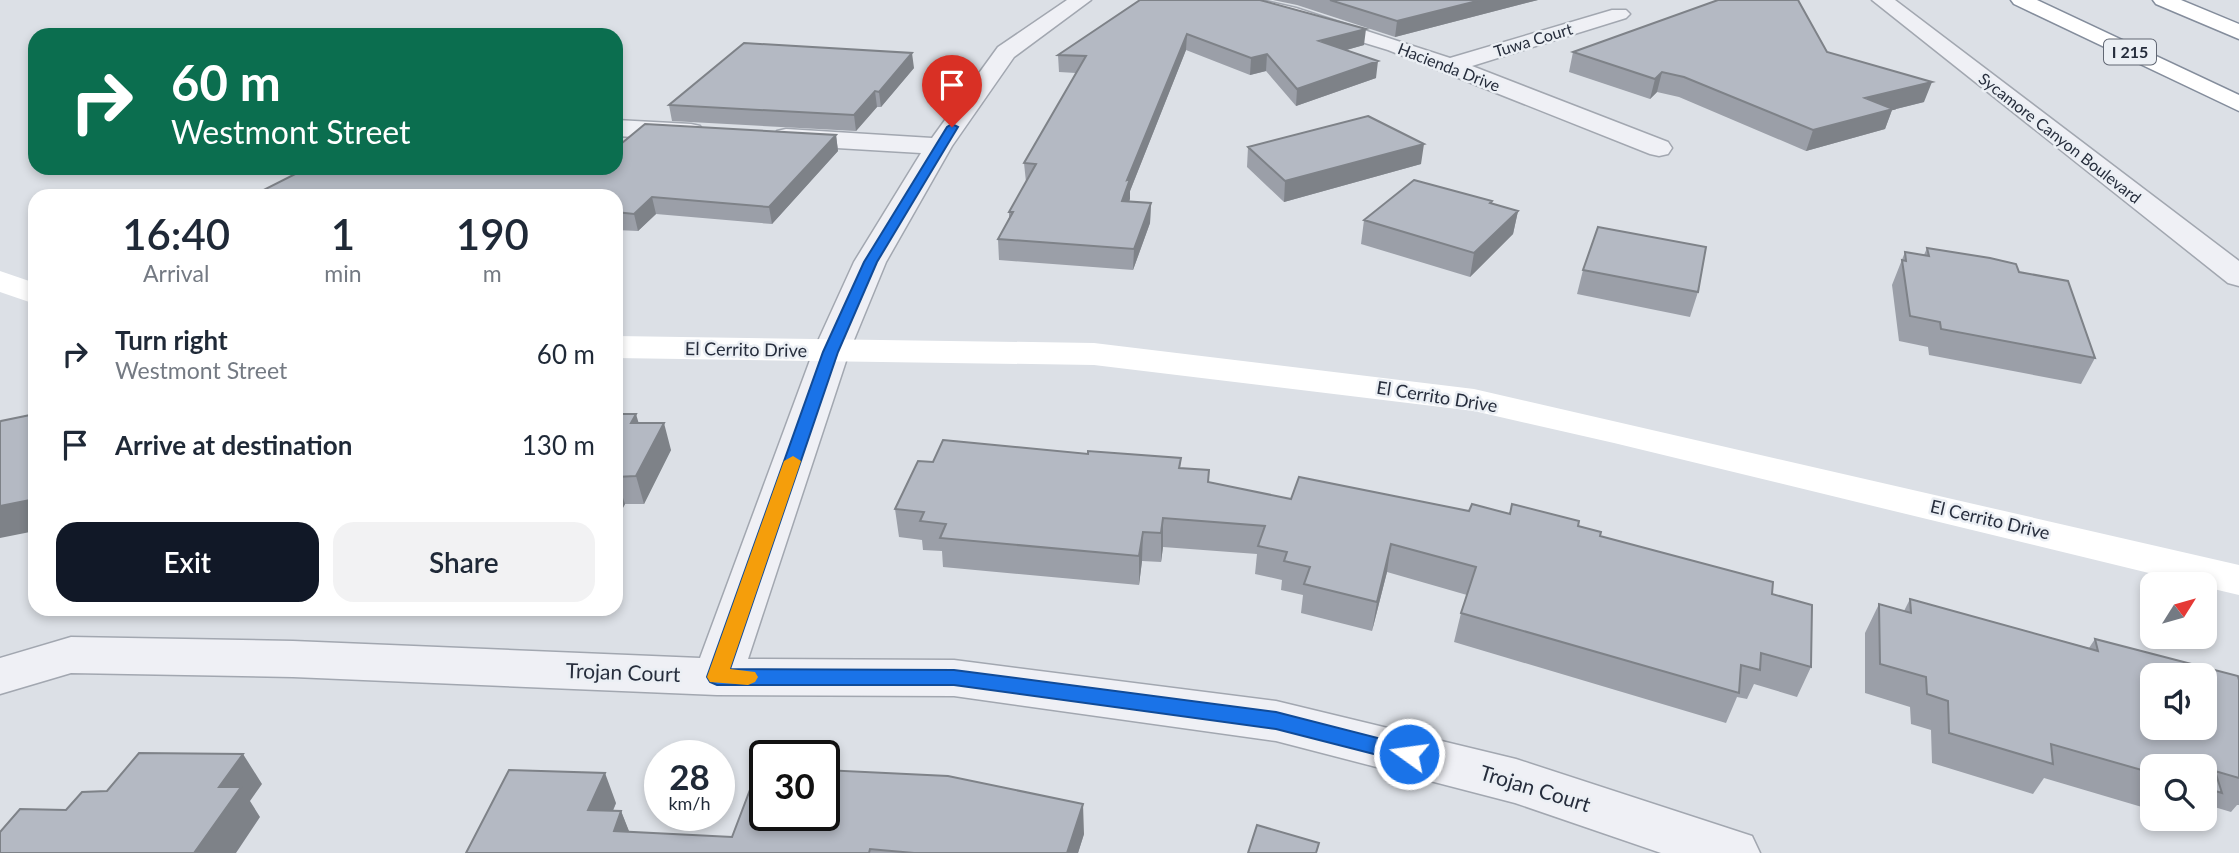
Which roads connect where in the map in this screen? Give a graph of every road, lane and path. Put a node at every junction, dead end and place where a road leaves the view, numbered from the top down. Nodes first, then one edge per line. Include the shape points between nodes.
1 (1081, 0) edge
2 (1234, 0) edge
3 (1882, 0) edge
4 (2021, 0) edge
5 (2163, 0) edge
6 (1619, 14) dead end
7 (2239, 32) edge
8 (1447, 66) junction
9 (2239, 104) edge
10 (623, 128) edge
11 (715, 133) edge
12 (757, 136) edge
13 (939, 146) junction
14 (1660, 148) dead end
15 (2239, 276) edge
16 (0, 281) edge
17 (28, 291) edge
18 (623, 347) edge
19 (831, 352) junction
20 (2239, 580) edge
21 (0, 676) edge
22 (717, 677) junction
23 (1732, 853) edge

1 - 13 street via 1006,52
2 - 8 street, Hacienda Drive via 1364,35
3 - 15 street, Sycamore Canyon Boulevard
4 - 9 main road, I 215
5 - 7 main road
6 - 8 street, Tuwa Court
8 - 14 street, Hacienda Drive
10 - 11 street
12 - 13 street
13 - 19 street via 870,262
16 - 17 main road
18 - 19 main road, El Cerrito Drive
19 - 20 main road, El Cerrito Drive via 1094,354 1474,400
19 - 22 street
21 - 22 street, Trojan Court via 71,654
22 - 23 street, Trojan Court via 954,678 1276,721 1516,781

